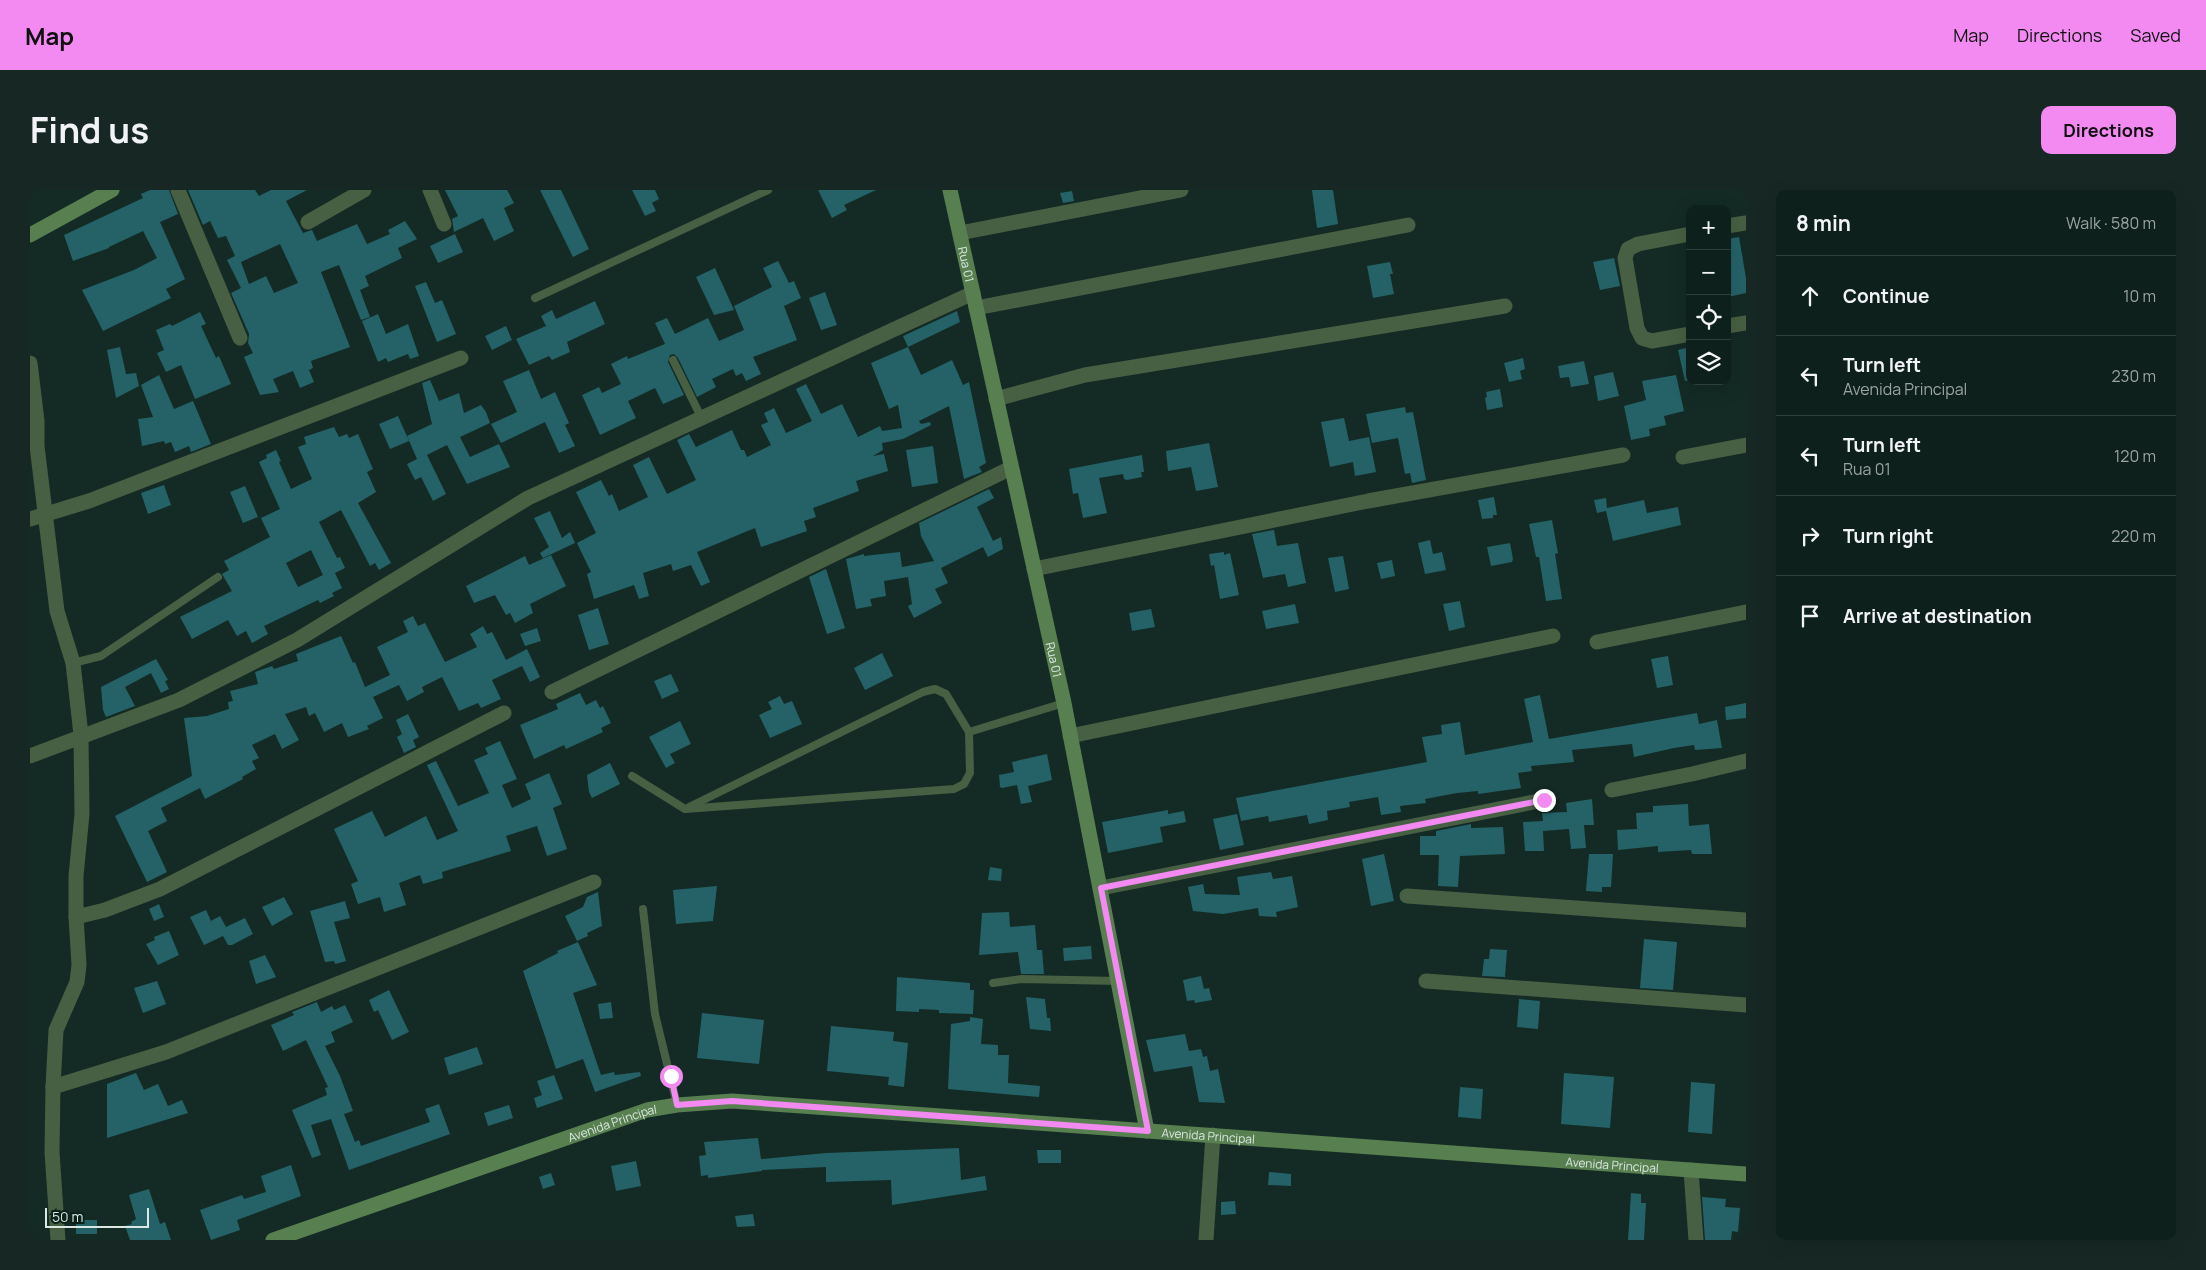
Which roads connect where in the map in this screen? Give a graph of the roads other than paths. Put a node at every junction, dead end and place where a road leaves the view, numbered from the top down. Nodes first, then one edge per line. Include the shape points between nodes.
1 (112, 190) edge
2 (178, 190) edge
3 (364, 190) edge
4 (430, 190) edge
5 (768, 190) edge
6 (950, 190) edge
7 (1181, 190) edge
8 (308, 222) dead end
9 (1746, 222) edge
10 (444, 224) dead end
11 (1408, 225) dead end
12 (1731, 225) edge
13 (960, 233) junction
14 (30, 235) edge
15 (1686, 235) edge
16 (973, 293) junction
17 (535, 298) dead end
18 (1505, 306) dead end
19 (976, 308) junction
20 (1746, 323) edge
21 (1731, 325) edge
22 (1686, 335) edge
23 (240, 338) dead end
24 (461, 358) dead end
25 (673, 360) dead end
26 (30, 363) edge
27 (996, 399) junction
28 (702, 419) junction
29 (1746, 445) edge
30 (1623, 455) dead end
31 (1682, 458) dead end
32 (1011, 468) junction
33 (45, 515) junction
34 (30, 519) edge
35 (1034, 569) junction
36 (218, 578) dead end
37 (1746, 612) edge
38 (1553, 636) dead end
39 (1596, 642) dead end
40 (73, 663) junction
41 (552, 692) dead end
42 (1064, 703) junction
43 (504, 714) dead end
44 (970, 732) junction
45 (81, 735) junction
46 (1070, 736) junction
47 (30, 756) edge
48 (1746, 761) edge
49 (632, 776) dead end
50 (1612, 790) dead end
51 (1544, 800) dead end
52 (686, 808) junction
53 (594, 882) dead end
54 (1101, 888) junction
55 (1407, 896) dead end
56 (643, 909) dead end
57 (76, 917) junction
58 (1746, 920) edge
59 (1119, 981) junction
60 (1426, 981) dead end
61 (993, 982) dead end
62 (1746, 1005) edge
63 (53, 1087) junction
64 (677, 1105) junction
65 (1148, 1131) junction
66 (1213, 1135) junction
67 (1691, 1170) junction
68 (1746, 1174) edge
69 (58, 1240) edge
70 (273, 1240) edge
71 (1206, 1240) edge
72 (1696, 1240) edge

1 - 14 street
2 - 23 street
3 - 8 street
4 - 10 street
5 - 17 lane
6 - 13 street, Rua 01
7 - 13 street
9 - 12 street
11 - 19 street
13 - 16 street, Rua 01
15 - 22 street via 1638,244 1628,249 1625,258 1637,328 1642,338 1652,341
16 - 19 street, Rua 01
16 - 28 street
18 - 27 street via 1085,375
19 - 27 street, Rua 01
20 - 21 street
24 - 33 street
25 - 28 lane
26 - 33 street
27 - 32 street, Rua 01
28 - 45 street via 528,498 297,640 179,700
29 - 31 street
30 - 35 street via 1368,501
32 - 35 street, Rua 01
32 - 41 street
33 - 34 street
33 - 40 street via 57,611
35 - 42 street, Rua 01
36 - 40 lane via 101,656
37 - 39 street
38 - 46 street
40 - 45 street
42 - 44 lane
42 - 46 street, Rua 01
43 - 57 street via 160,889 105,910
44 - 52 lane via 946,694 935,689 923,692
44 - 52 lane via 970,773 964,784 954,789
45 - 47 street
45 - 57 street via 82,814
46 - 54 street, Rua 01
48 - 50 street
49 - 52 lane
51 - 54 street
53 - 63 street via 166,1052
54 - 59 street, Rua 01
55 - 58 street
56 - 64 lane via 655,1014
57 - 63 street via 77,982 56,1030
59 - 61 lane via 1022,979
59 - 65 street, Rua 01
60 - 62 street
63 - 69 street via 52,1152
64 - 65 street, Avenida Principal via 732,1101
64 - 70 street, Avenida Principal via 647,1110
65 - 66 street, Avenida Principal
66 - 67 street, Avenida Principal
66 - 71 street
67 - 68 street, Avenida Principal
67 - 72 street

